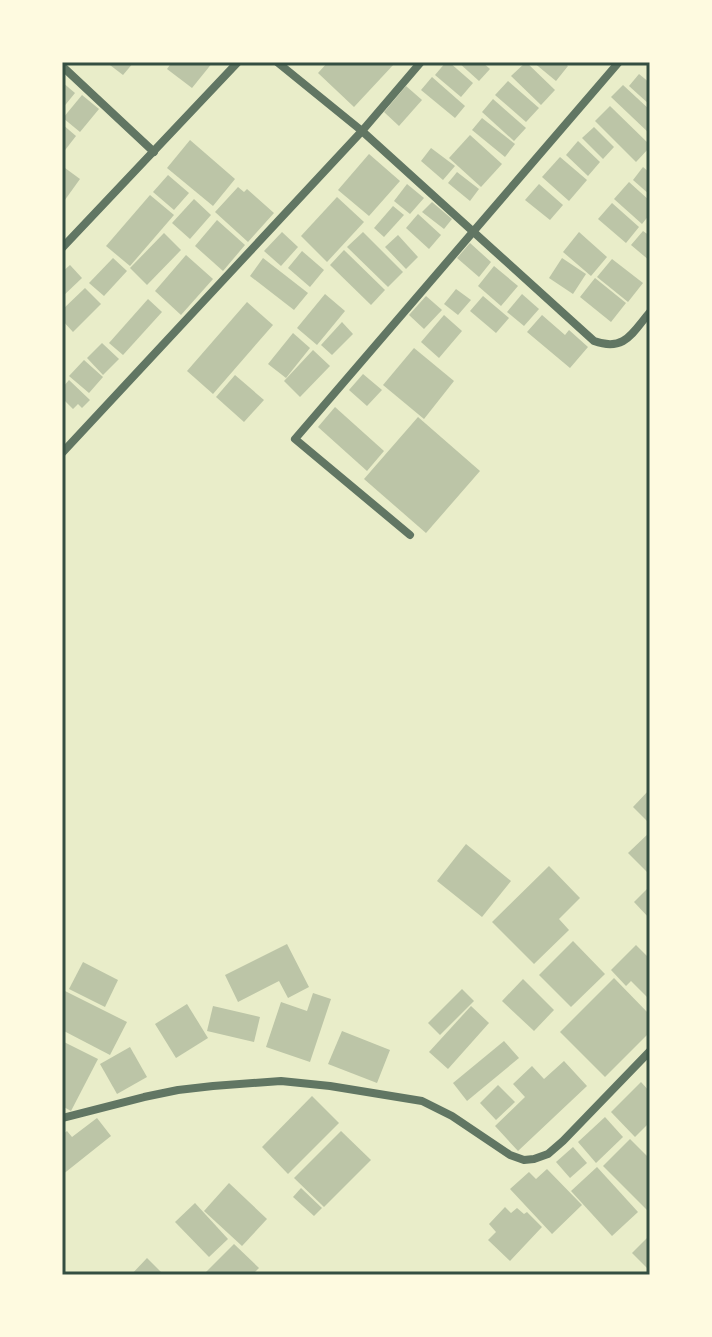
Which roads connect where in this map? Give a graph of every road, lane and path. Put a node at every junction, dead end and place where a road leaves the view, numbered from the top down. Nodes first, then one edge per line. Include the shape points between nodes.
1 (238, 62) edge
2 (277, 62) edge
3 (421, 62) edge
4 (619, 62) edge
5 (62, 66) edge
6 (362, 131) junction
7 (154, 152) junction
8 (472, 231) junction
9 (62, 248) edge
10 (650, 312) edge
11 (62, 453) edge
12 (410, 535) dead end
13 (650, 1051) edge
14 (62, 1118) edge

1 - 7 street
2 - 6 street
3 - 6 street
4 - 8 street
5 - 7 street
6 - 8 street
6 - 11 street
7 - 9 street
8 - 10 street via 594,341 616,345
8 - 12 street via 295,439
13 - 14 street via 563,1141 534,1159 510,1155 422,1101 281,1081 201,1087

